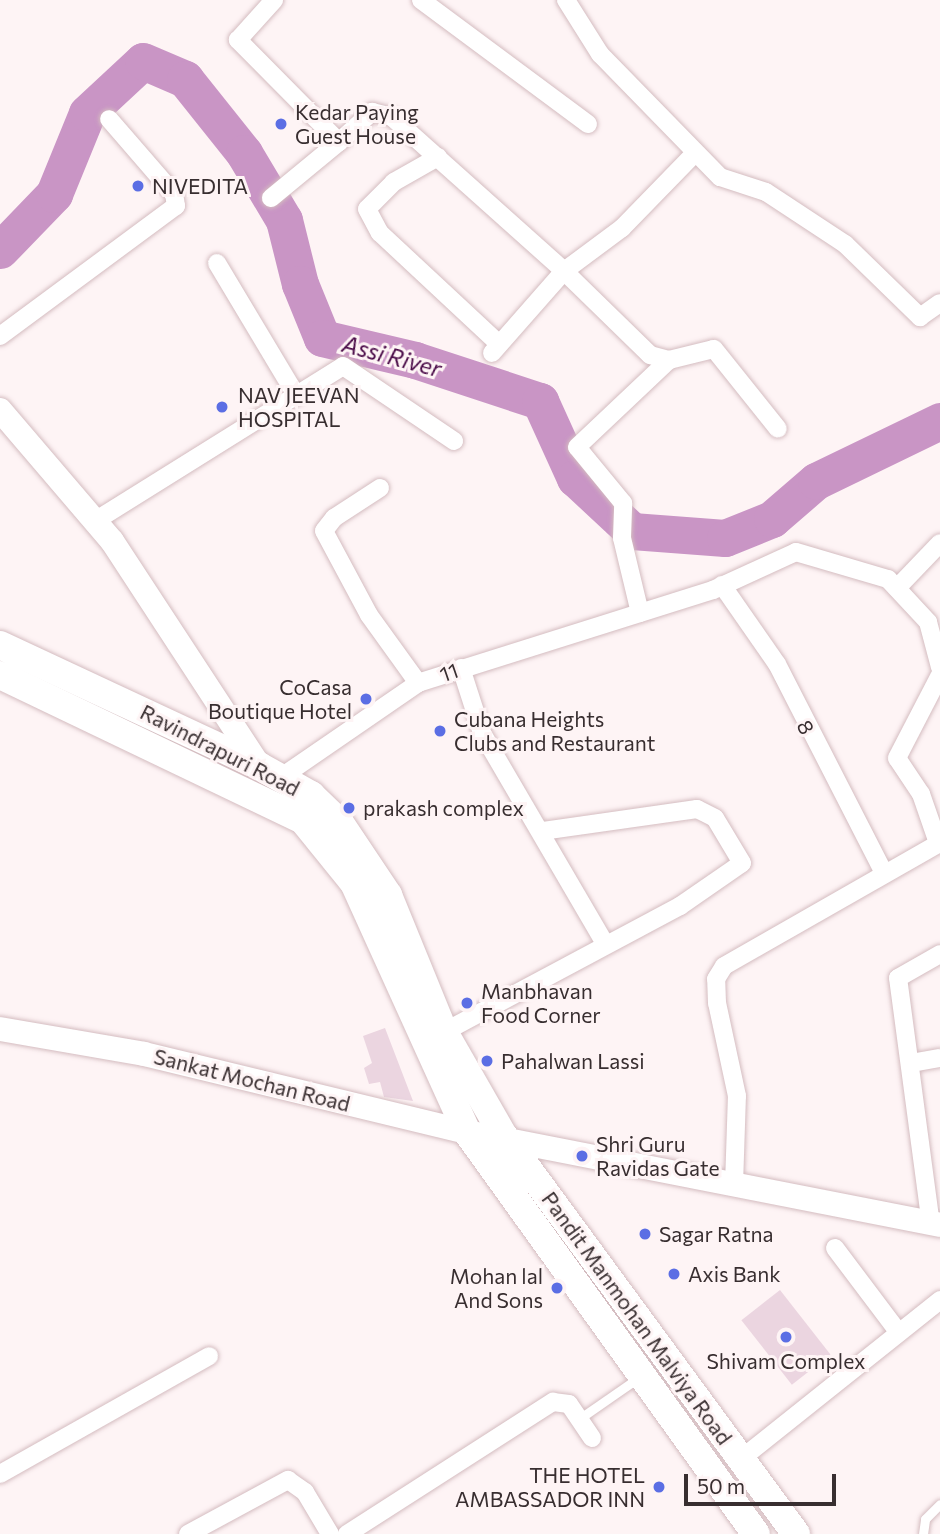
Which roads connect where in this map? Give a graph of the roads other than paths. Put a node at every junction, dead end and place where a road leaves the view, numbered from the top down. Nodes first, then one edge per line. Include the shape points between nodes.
1 (274, 0) edge
2 (421, 0) edge
3 (566, 0) edge
4 (110, 119) dead end
5 (588, 124) dead end
6 (339, 142) junction
7 (695, 153) junction
8 (438, 157) junction
9 (271, 198) dead end
10 (217, 263) dead end
11 (564, 271) junction
12 (940, 303) edge
13 (0, 336) edge
14 (669, 360) junction
15 (296, 396) junction
16 (0, 410) edge
17 (778, 429) dead end
18 (454, 441) dead end
19 (380, 488) dead end
20 (95, 521) junction
21 (940, 543) edge
22 (722, 585) junction
23 (897, 588) junction
24 (640, 613) junction
25 (936, 630) edge
26 (0, 645) edge
27 (940, 667) edge
28 (461, 668) junction
29 (0, 675) edge
30 (940, 675) edge
31 (418, 683) junction
32 (269, 772) junction
33 (542, 831) junction
34 (939, 843) edge
35 (884, 873) junction
36 (604, 942) junction
37 (940, 954) edge
38 (0, 1029) edge
39 (444, 1032) junction
40 (940, 1058) edge
41 (911, 1063) junction
42 (467, 1132) junction
43 (503, 1135) junction
44 (734, 1185) junction
45 (936, 1225) edge
46 (835, 1248) dead end
47 (940, 1300) edge
48 (899, 1333) junction
49 (209, 1356) dead end
50 (640, 1377) junction
51 (579, 1419) junction
52 (592, 1438) dead end
53 (741, 1459) junction
54 (0, 1474) edge
55 (940, 1504) edge
56 (188, 1534) edge
57 (330, 1534) edge
58 (347, 1534) edge
59 (756, 1534) edge
60 (796, 1534) edge
61 (923, 1534) edge

1 - 6 street via 239,40
2 - 5 street
3 - 7 street via 600,54
4 - 13 street via 174,194 176,206
6 - 8 street via 377,110
6 - 9 street
7 - 11 street via 622,228
7 - 12 street via 720,177 766,191 845,244 920,317
8 - 11 street
8 - 11 street via 394,182 367,209 380,233 496,349
10 - 15 street
11 - 14 street via 650,355
14 - 17 street via 714,349
14 - 24 street via 577,447 623,503 622,538
15 - 18 street via 343,366
15 - 20 street
16 - 20 street
19 - 31 street via 334,518 324,531 369,615
20 - 32 street
21 - 23 street
22 - 23 street, 11 via 796,552 888,579
22 - 24 street, 11
22 - 35 street, 8 via 777,664
23 - 25 street
24 - 28 street, 11
25 - 27 street
26 - 32 main road, Ravindrapuri Road
28 - 31 street, 11
28 - 33 street via 482,733
29 - 42 main road, Ravindrapuri Road via 303,820 354,883
30 - 34 street via 897,758 921,794
31 - 32 street, 11
32 - 39 main road, Ravindrapuri Road via 311,795 362,850 388,895
33 - 36 street
33 - 36 street via 697,809 715,818 738,853 742,863 736,872
34 - 35 street
35 - 44 street via 737,954 716,979 737,1096
36 - 39 street
37 - 41 street via 898,978
38 - 42 street, Sankat Mochan Road via 144,1054
39 - 43 main road, Ravindrapuri Road
40 - 41 street
41 - 45 street
42 - 43 street, Sankat Mochan Road
42 - 50 main road, Ravindrapuri Road
43 - 44 street, Sankat Mochan Road
43 - 53 main road, Pandit Manmohan Malviya Road
44 - 45 street, Sankat Mochan Road
46 - 48 street
47 - 48 street
48 - 53 street
49 - 54 street
50 - 51 lane
50 - 59 main road, Ravindrapuri Road
51 - 52 street
51 - 58 street via 569,1404 553,1402
53 - 60 main road, Pandit Manmohan Malviya Road
55 - 61 lane via 925,1519
56 - 57 street via 288,1480 305,1492

